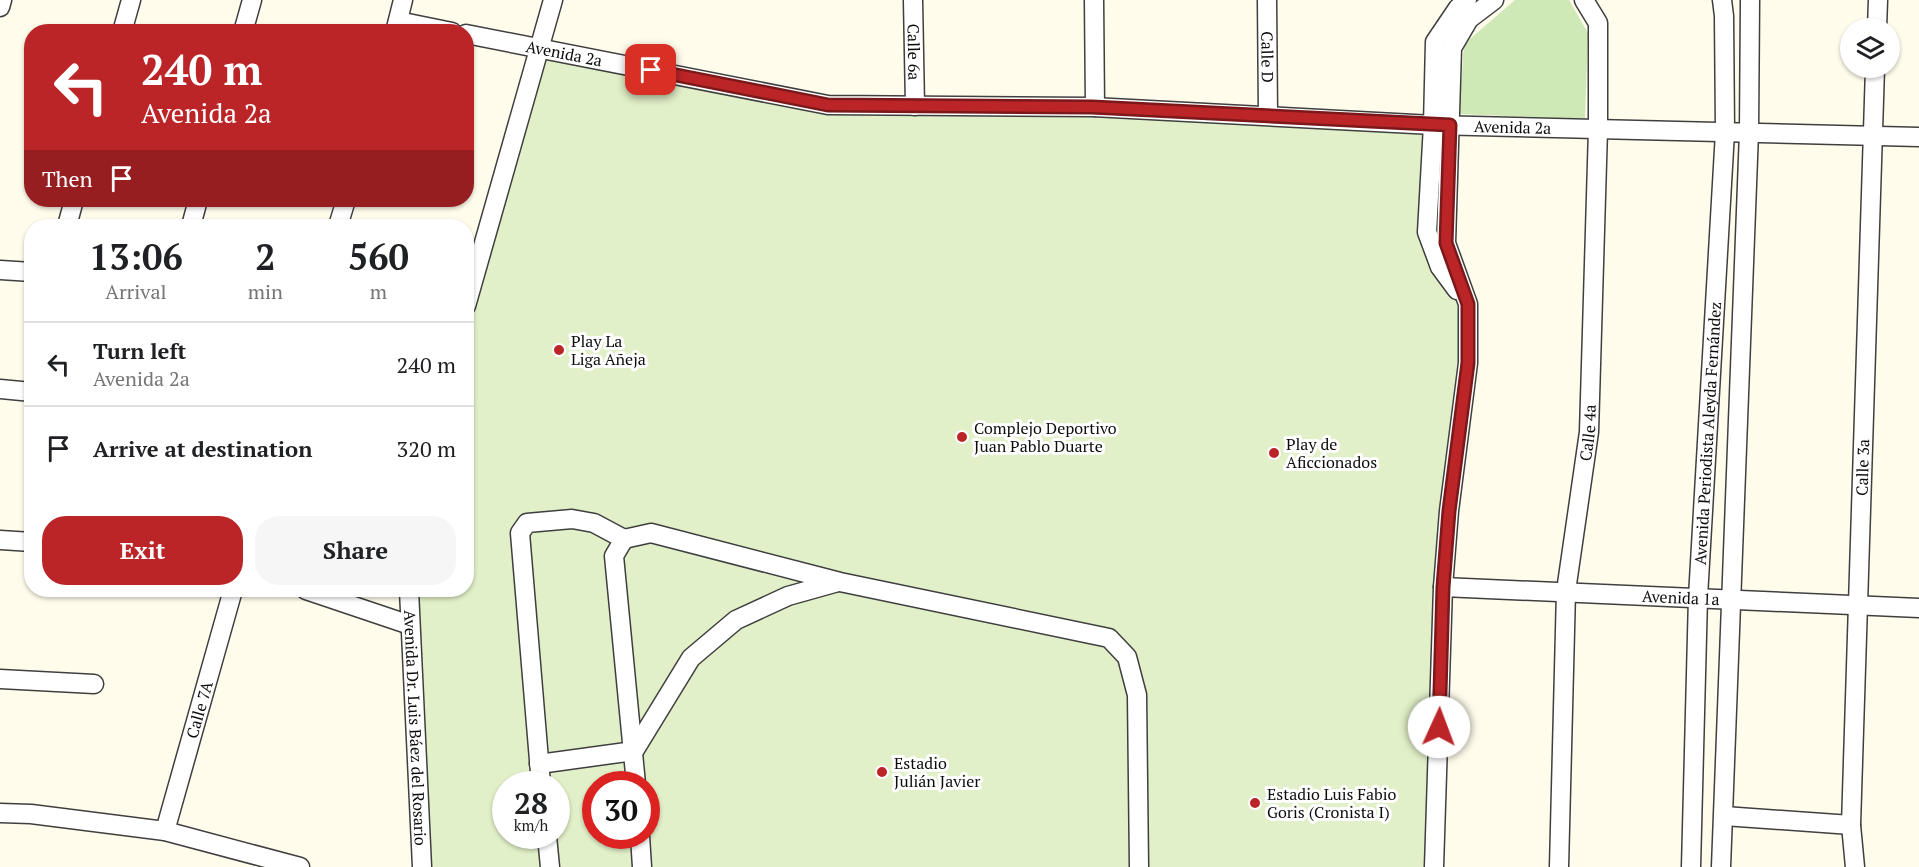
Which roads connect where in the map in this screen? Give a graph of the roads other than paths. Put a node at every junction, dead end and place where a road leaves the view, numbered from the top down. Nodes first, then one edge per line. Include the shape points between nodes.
1 (2, 0) edge
2 (131, 0) edge
3 (252, 0) edge
4 (404, 0) edge
5 (553, 0) edge
6 (913, 0) edge
7 (1094, 0) edge
8 (1267, 0) edge
9 (1467, 0) edge
10 (1494, 0) edge
11 (1584, 0) edge
12 (1722, 0) edge
13 (1750, 0) edge
14 (1878, 0) edge
15 (0, 7) edge
16 (1877, 18) edge
17 (124, 24) edge
18 (245, 24) edge
19 (397, 24) edge
20 (474, 36) edge
21 (540, 49) junction
22 (1875, 78) edge
23 (915, 106) junction
24 (1095, 107) junction
25 (1268, 115) junction
26 (1442, 125) junction
27 (1598, 129) junction
28 (1725, 132) junction
29 (1749, 132) junction
30 (1919, 137) edge
31 (1872, 138) junction
32 (0, 270) edge
33 (24, 272) edge
34 (474, 278) edge
35 (0, 389) edge
36 (24, 391) edge
37 (624, 539) junction
38 (0, 540) edge
39 (24, 542) edge
40 (840, 582) junction
41 (1443, 587) junction
42 (1566, 591) junction
43 (231, 597) edge
44 (327, 597) edge
45 (409, 597) edge
46 (1698, 597) junction
47 (1730, 598) junction
48 (1860, 606) junction
49 (1919, 608) edge
50 (410, 625) junction
51 (0, 680) edge
52 (94, 684) dead end
53 (634, 750) junction
54 (539, 764) junction
55 (540, 771) edge
56 (635, 771) edge
57 (0, 813) edge
58 (1724, 816) junction
59 (1851, 825) junction
60 (165, 831) junction
61 (548, 849) edge
62 (641, 849) edge
63 (300, 867) edge
64 (422, 867) edge
65 (550, 867) edge
66 (642, 867) edge
67 (1138, 867) edge
68 (1434, 867) edge
69 (1559, 867) edge
70 (1691, 867) edge
71 (1721, 867) edge
72 (1855, 867) edge

1 - 15 street
2 - 17 street
3 - 18 street
4 - 19 street
5 - 21 street
6 - 23 street, Calle 6a
7 - 24 street
8 - 25 street, Calle D
9 - 26 street via 1435,42
10 - 26 street via 1469,20 1452,48
11 - 27 street, Calle 4a via 1598,23
12 - 28 street, Avenida Periodista Aleyda Fernández
13 - 29 street, Avenida Periodista Aleyda Fernández
14 - 16 street
20 - 21 street, Avenida 2a
21 - 23 street, Avenida 2a via 828,105
21 - 34 street
22 - 31 street, Calle 3a
23 - 24 street, Avenida 2a
24 - 25 street, Avenida 2a
25 - 26 street, Avenida 2a
26 - 27 street, Avenida 2a
26 - 41 street via 1427,232 1440,267 1468,304 1468,363
27 - 28 street, Avenida 2a
27 - 42 street, Calle 4a via 1589,432
28 - 29 street, Avenida 2a
28 - 46 street, Avenida Periodista Aleyda Fernández
29 - 31 street, Avenida 2a
29 - 47 street, Avenida Periodista Aleyda Fernández
30 - 31 street, Avenida 2a
31 - 48 street, Calle 3a
32 - 33 street
35 - 36 street
37 - 40 street via 651,533
37 - 53 street via 614,556
37 - 54 street via 594,523 572,519 526,523 522,527
38 - 39 street
40 - 53 street via 788,596 736,620 691,658
40 - 67 street via 1109,638 1127,657 1137,695
41 - 42 street, Avenida 1a
41 - 68 street
42 - 46 street, Avenida 1a
42 - 69 street, Calle 4a
43 - 60 street, Calle 7A
44 - 50 street
45 - 50 street, Avenida Dr. Luis Báez del Rosario
46 - 47 street, Avenida 1a
46 - 70 street, Avenida Periodista Aleyda Fernández
47 - 48 street, Avenida 1a
47 - 58 street, Avenida Periodista Aleyda Fernández
48 - 49 street, Avenida 1a
48 - 59 street, Calle 3a
50 - 64 street, Avenida Dr. Luis Báez del Rosario
51 - 52 street
53 - 54 street
53 - 56 street
54 - 55 street
57 - 60 street
58 - 59 street
58 - 71 street, Avenida Periodista Aleyda Fernández
59 - 72 street, Calle 3a
60 - 63 street
61 - 65 street
62 - 66 street

